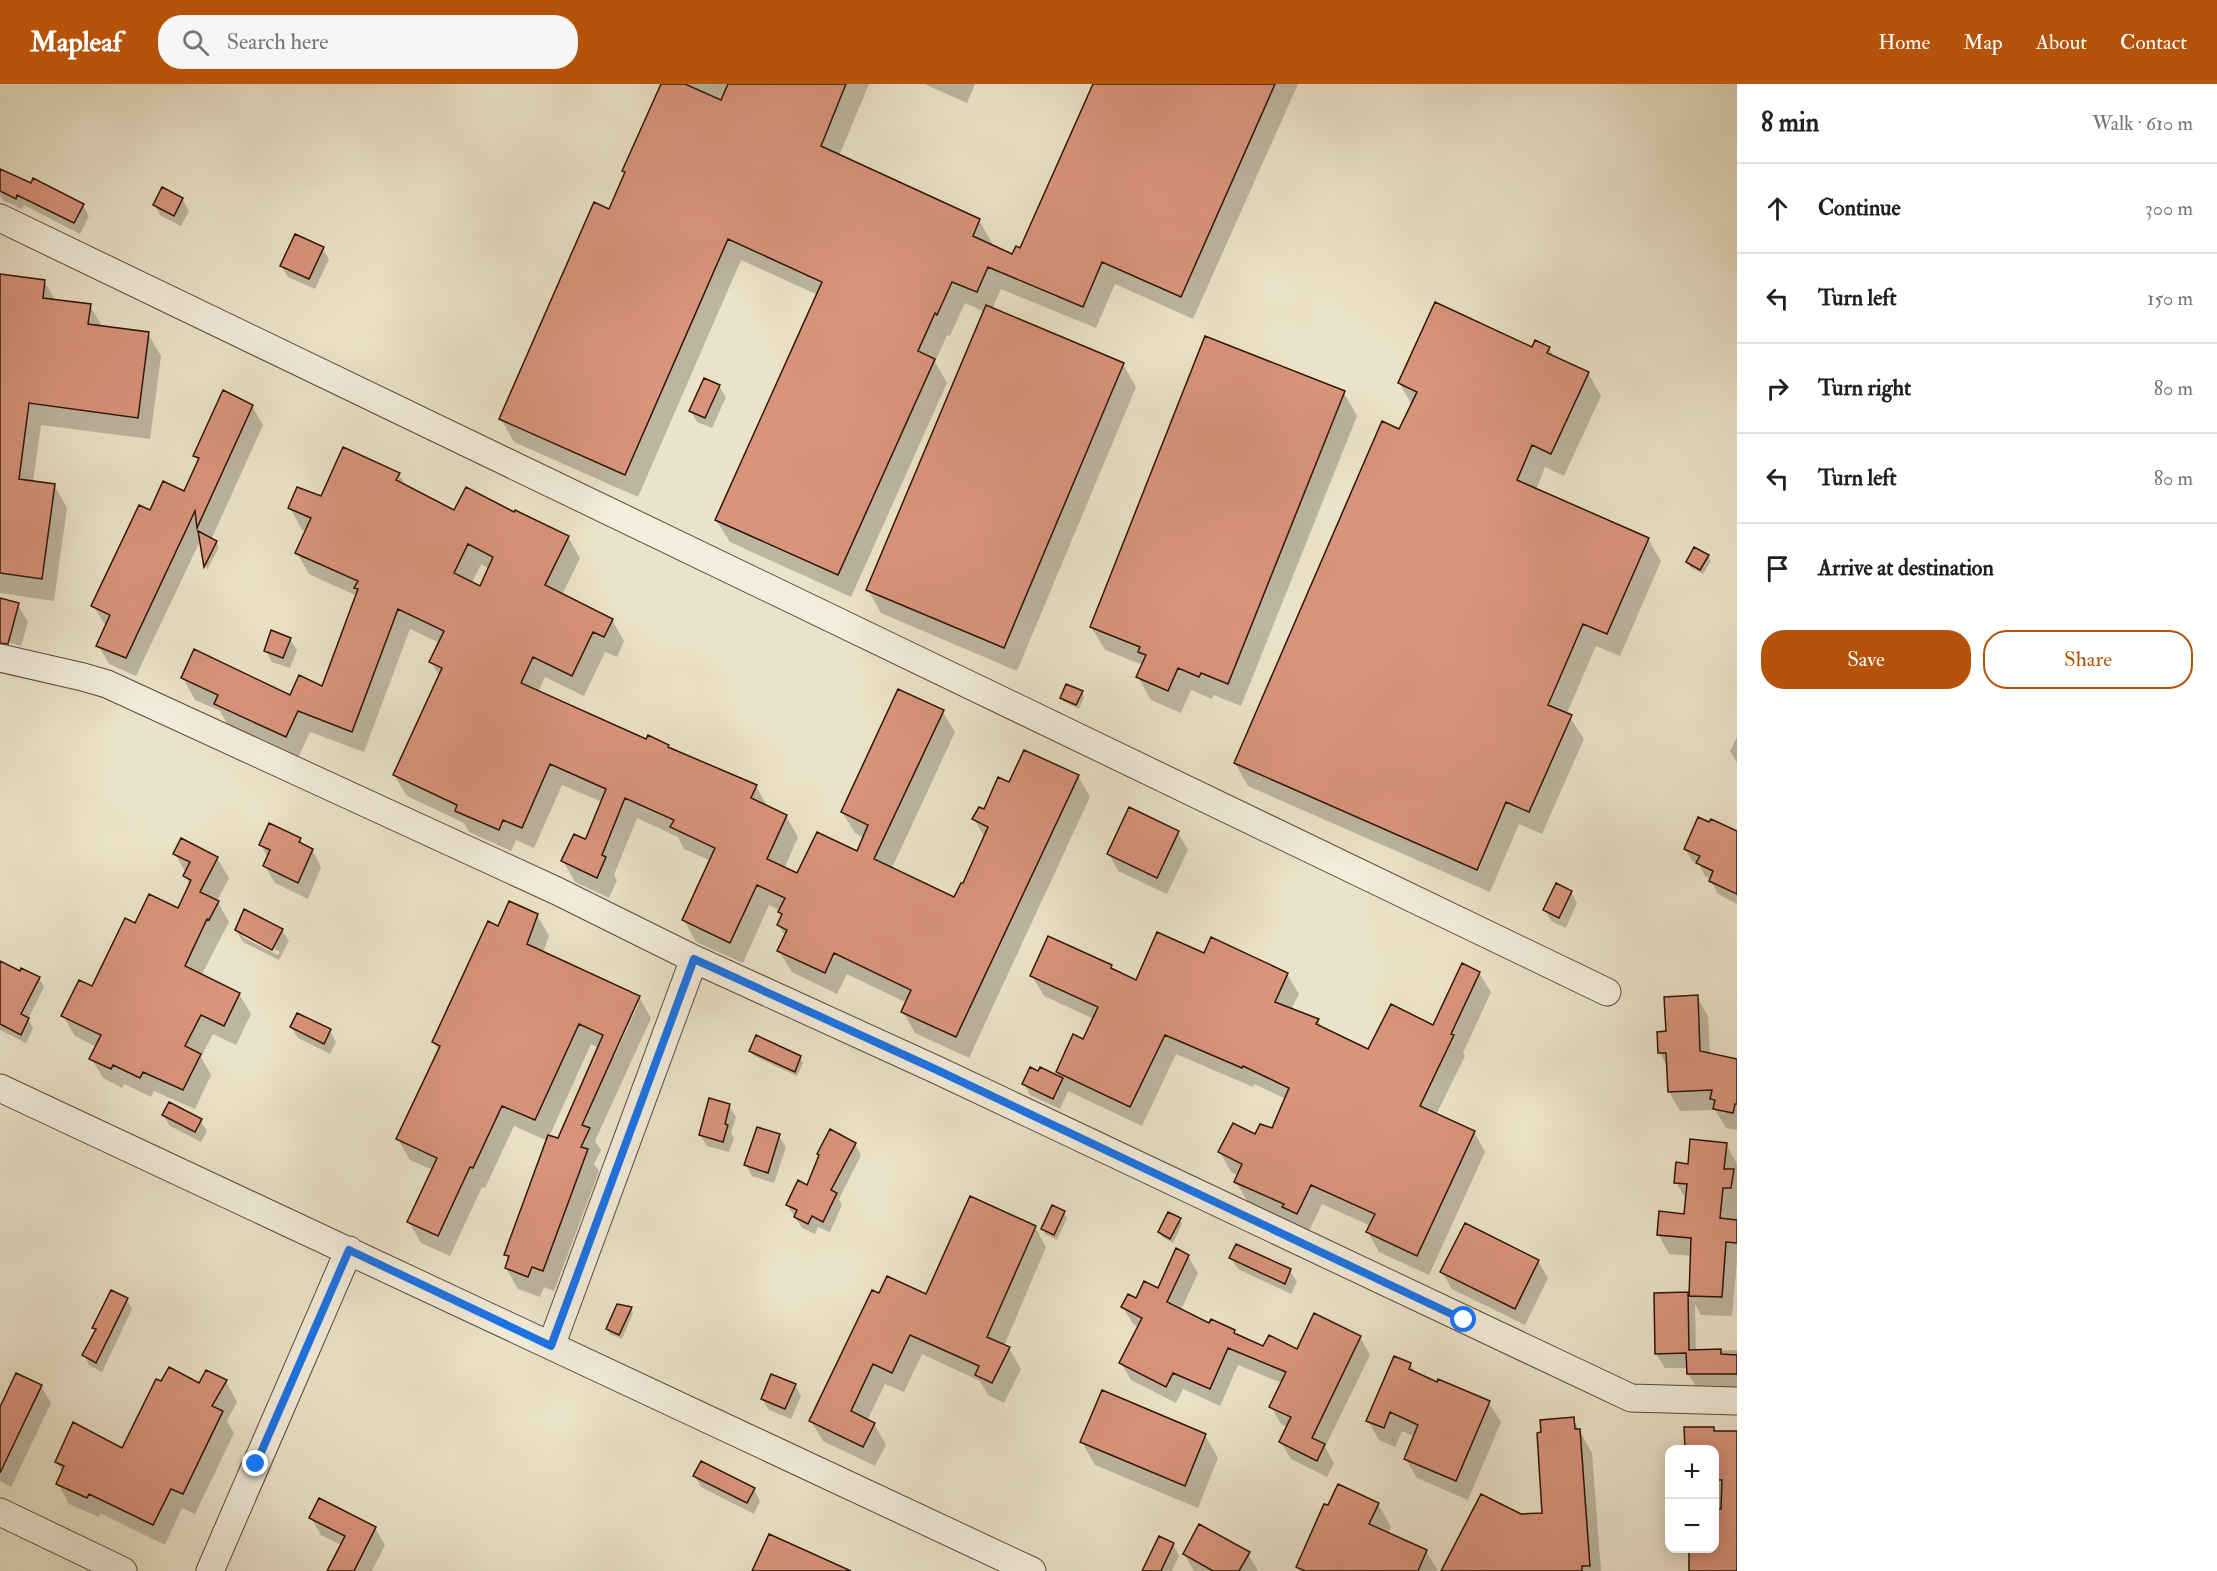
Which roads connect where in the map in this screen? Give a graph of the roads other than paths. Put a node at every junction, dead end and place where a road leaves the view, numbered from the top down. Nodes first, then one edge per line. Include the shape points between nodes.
1 (0, 218) edge
2 (0, 658) edge
3 (694, 959) junction
4 (1607, 992) dead end
5 (0, 1088) edge
6 (349, 1250) junction
7 (551, 1346) junction
8 (1737, 1401) edge
9 (0, 1512) edge
10 (123, 1571) edge
11 (210, 1571) edge
12 (1032, 1571) edge

1 - 4 street
2 - 3 street via 107,684 536,880
3 - 7 street
3 - 8 street via 1631,1398
5 - 6 street
6 - 7 street
6 - 11 street
7 - 12 street
9 - 10 street

